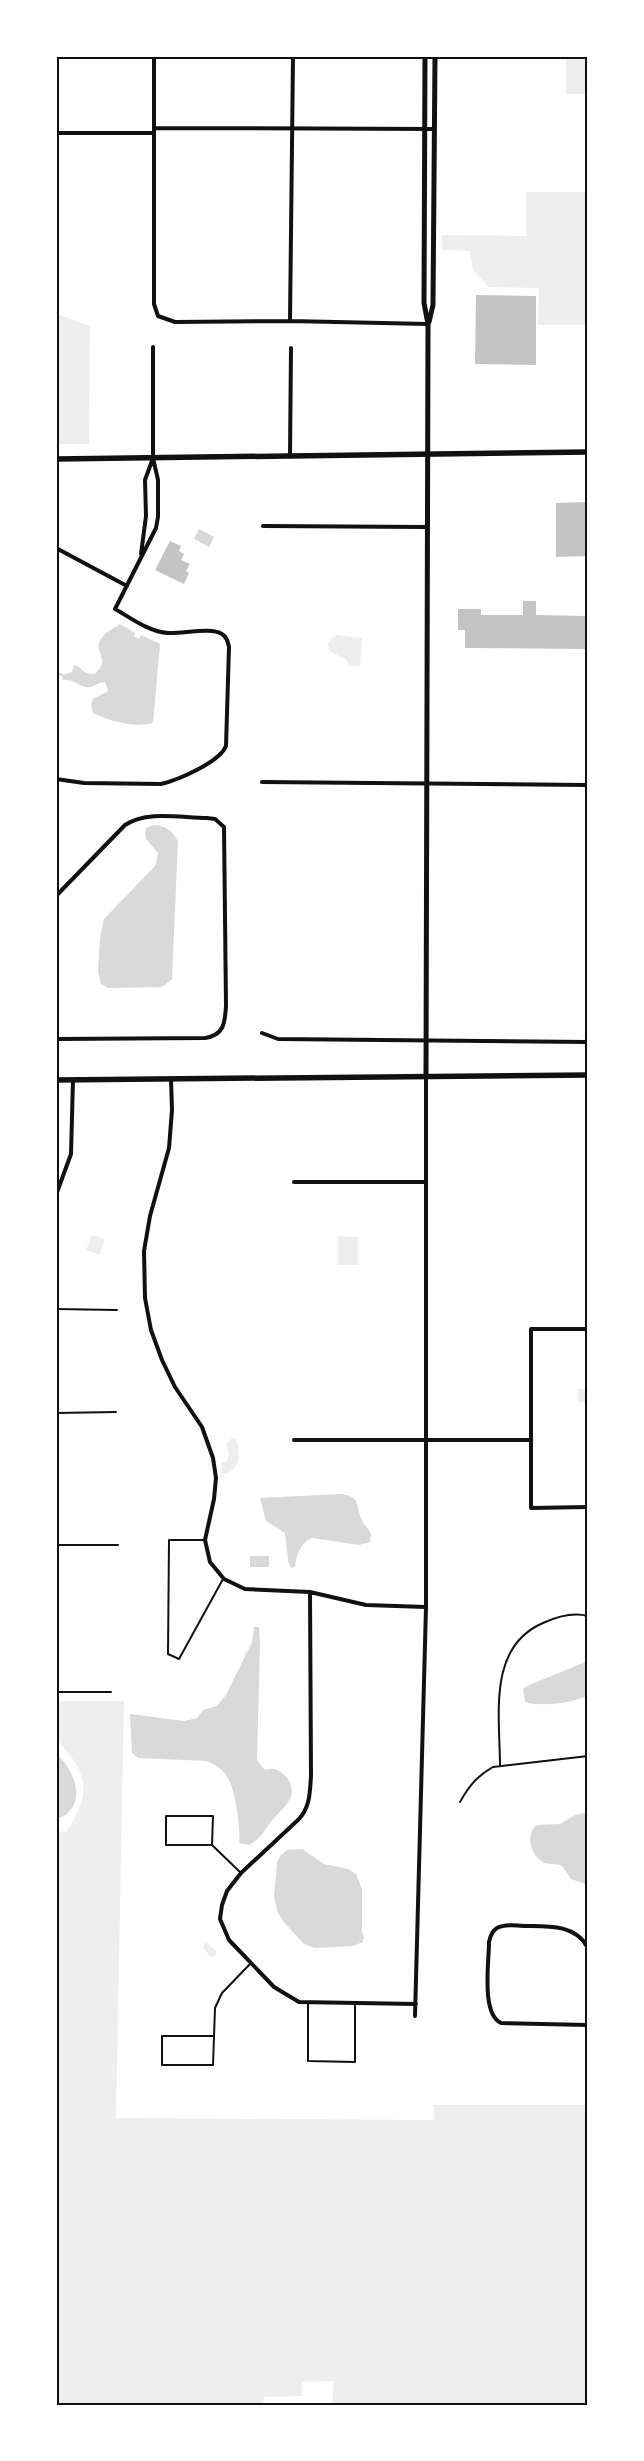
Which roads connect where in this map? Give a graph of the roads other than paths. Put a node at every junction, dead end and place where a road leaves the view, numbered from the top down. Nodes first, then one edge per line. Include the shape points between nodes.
1 (154, 56) edge
2 (293, 56) edge
3 (425, 56) edge
4 (435, 56) edge
5 (154, 128) junction
6 (292, 128) junction
7 (425, 129) junction
8 (434, 129) junction
9 (56, 133) edge
10 (154, 133) junction
11 (290, 321) junction
12 (428, 324) junction
13 (153, 347) dead end
14 (291, 348) dead end
15 (588, 452) edge
16 (428, 453) junction
17 (290, 455) junction
18 (152, 458) junction
19 (56, 459) edge
20 (263, 526) dead end
21 (426, 527) junction
22 (56, 548) edge
23 (140, 562) junction
24 (127, 586) junction
25 (56, 779) edge
26 (262, 782) dead end
27 (428, 784) junction
28 (588, 785) edge
29 (56, 896) edge
30 (262, 1032) dead end
31 (56, 1039) edge
32 (427, 1040) junction
33 (588, 1042) edge
34 (588, 1075) edge
35 (426, 1076) junction
36 (171, 1079) junction
37 (56, 1080) edge
38 (73, 1080) junction
39 (294, 1182) dead end
40 (426, 1182) junction
41 (56, 1196) edge
42 (56, 1309) edge
43 (117, 1310) dead end
44 (588, 1329) edge
45 (116, 1412) dead end
46 (56, 1413) edge
47 (294, 1440) dead end
48 (531, 1440) junction
49 (426, 1441) junction
50 (588, 1507) edge
51 (205, 1540) junction
52 (56, 1544) edge
53 (118, 1545) dead end
54 (224, 1579) junction
55 (310, 1592) junction
56 (426, 1608) junction
57 (588, 1616) edge
58 (56, 1692) edge
59 (111, 1692) dead end
60 (588, 1756) edge
61 (500, 1766) junction
62 (460, 1802) dead end
63 (212, 1845) junction
64 (241, 1874) junction
65 (588, 1948) edge
66 (250, 1964) junction
67 (308, 2004) junction
68 (355, 2004) junction
69 (416, 2004) junction
70 (416, 2016) dead end
71 (588, 2025) edge
72 (213, 2036) junction

1 - 5 street
2 - 6 street
3 - 7 street
4 - 8 street
5 - 6 street
5 - 10 street
6 - 7 street
6 - 11 street
7 - 8 street
7 - 12 street via 424,303
8 - 12 street via 433,305
9 - 10 street
10 - 11 street via 154,304 158,316 175,322
11 - 12 street
12 - 16 street
13 - 18 street
14 - 17 street
15 - 16 main road
16 - 17 main road
16 - 21 street
17 - 18 main road
18 - 19 main road
18 - 23 street via 146,480 146,516
18 - 23 street via 158,480 158,517
20 - 21 street
21 - 27 street
22 - 24 street
23 - 24 street
24 - 25 street via 115,609 142,624 166,633 214,632 223,634 227,640 224,754 172,782 161,784 84,783
26 - 27 street
27 - 28 street
27 - 32 street
29 - 31 street via 133,820 208,818 221,822 224,827 226,1024 223,1029 213,1037 205,1038
30 - 32 street via 278,1039
32 - 33 street
32 - 35 street
34 - 35 main road
35 - 36 main road
35 - 40 street
36 - 38 main road
36 - 51 street via 169,1148 144,1251 145,1298 151,1330 162,1360 175,1387 202,1427 212,1453 216,1488
37 - 38 main road
38 - 41 street via 71,1154
39 - 40 street
40 - 49 street
42 - 43 lane
44 - 48 street via 531,1329
45 - 46 lane
47 - 49 street
48 - 49 street
48 - 50 street via 531,1508
49 - 56 street
51 - 54 street via 210,1562
51 - 54 lane via 169,1540 168,1654 179,1659
52 - 53 lane
54 - 55 street via 245,1589
55 - 56 street via 366,1605
55 - 64 street via 310,1791 304,1813
56 - 69 street
57 - 61 lane via 568,1615 532,1627 518,1638 508,1654 501,1672 499,1692
58 - 59 lane
60 - 61 lane
61 - 62 lane via 481,1773
63 - 63 lane via 213,1816 166,1816 166,1845
63 - 64 lane
64 - 66 street via 224,1897 220,1919 229,1940
65 - 71 street via 581,1938 560,1927 511,1925 497,1928 489,1942 488,2007 493,2017 502,2023
66 - 67 street via 281,1993
66 - 72 lane via 222,1993 215,2008
67 - 68 street
67 - 68 lane via 308,2061 355,2062
68 - 69 street
69 - 70 street
72 - 72 lane via 162,2036 162,2065 213,2065

